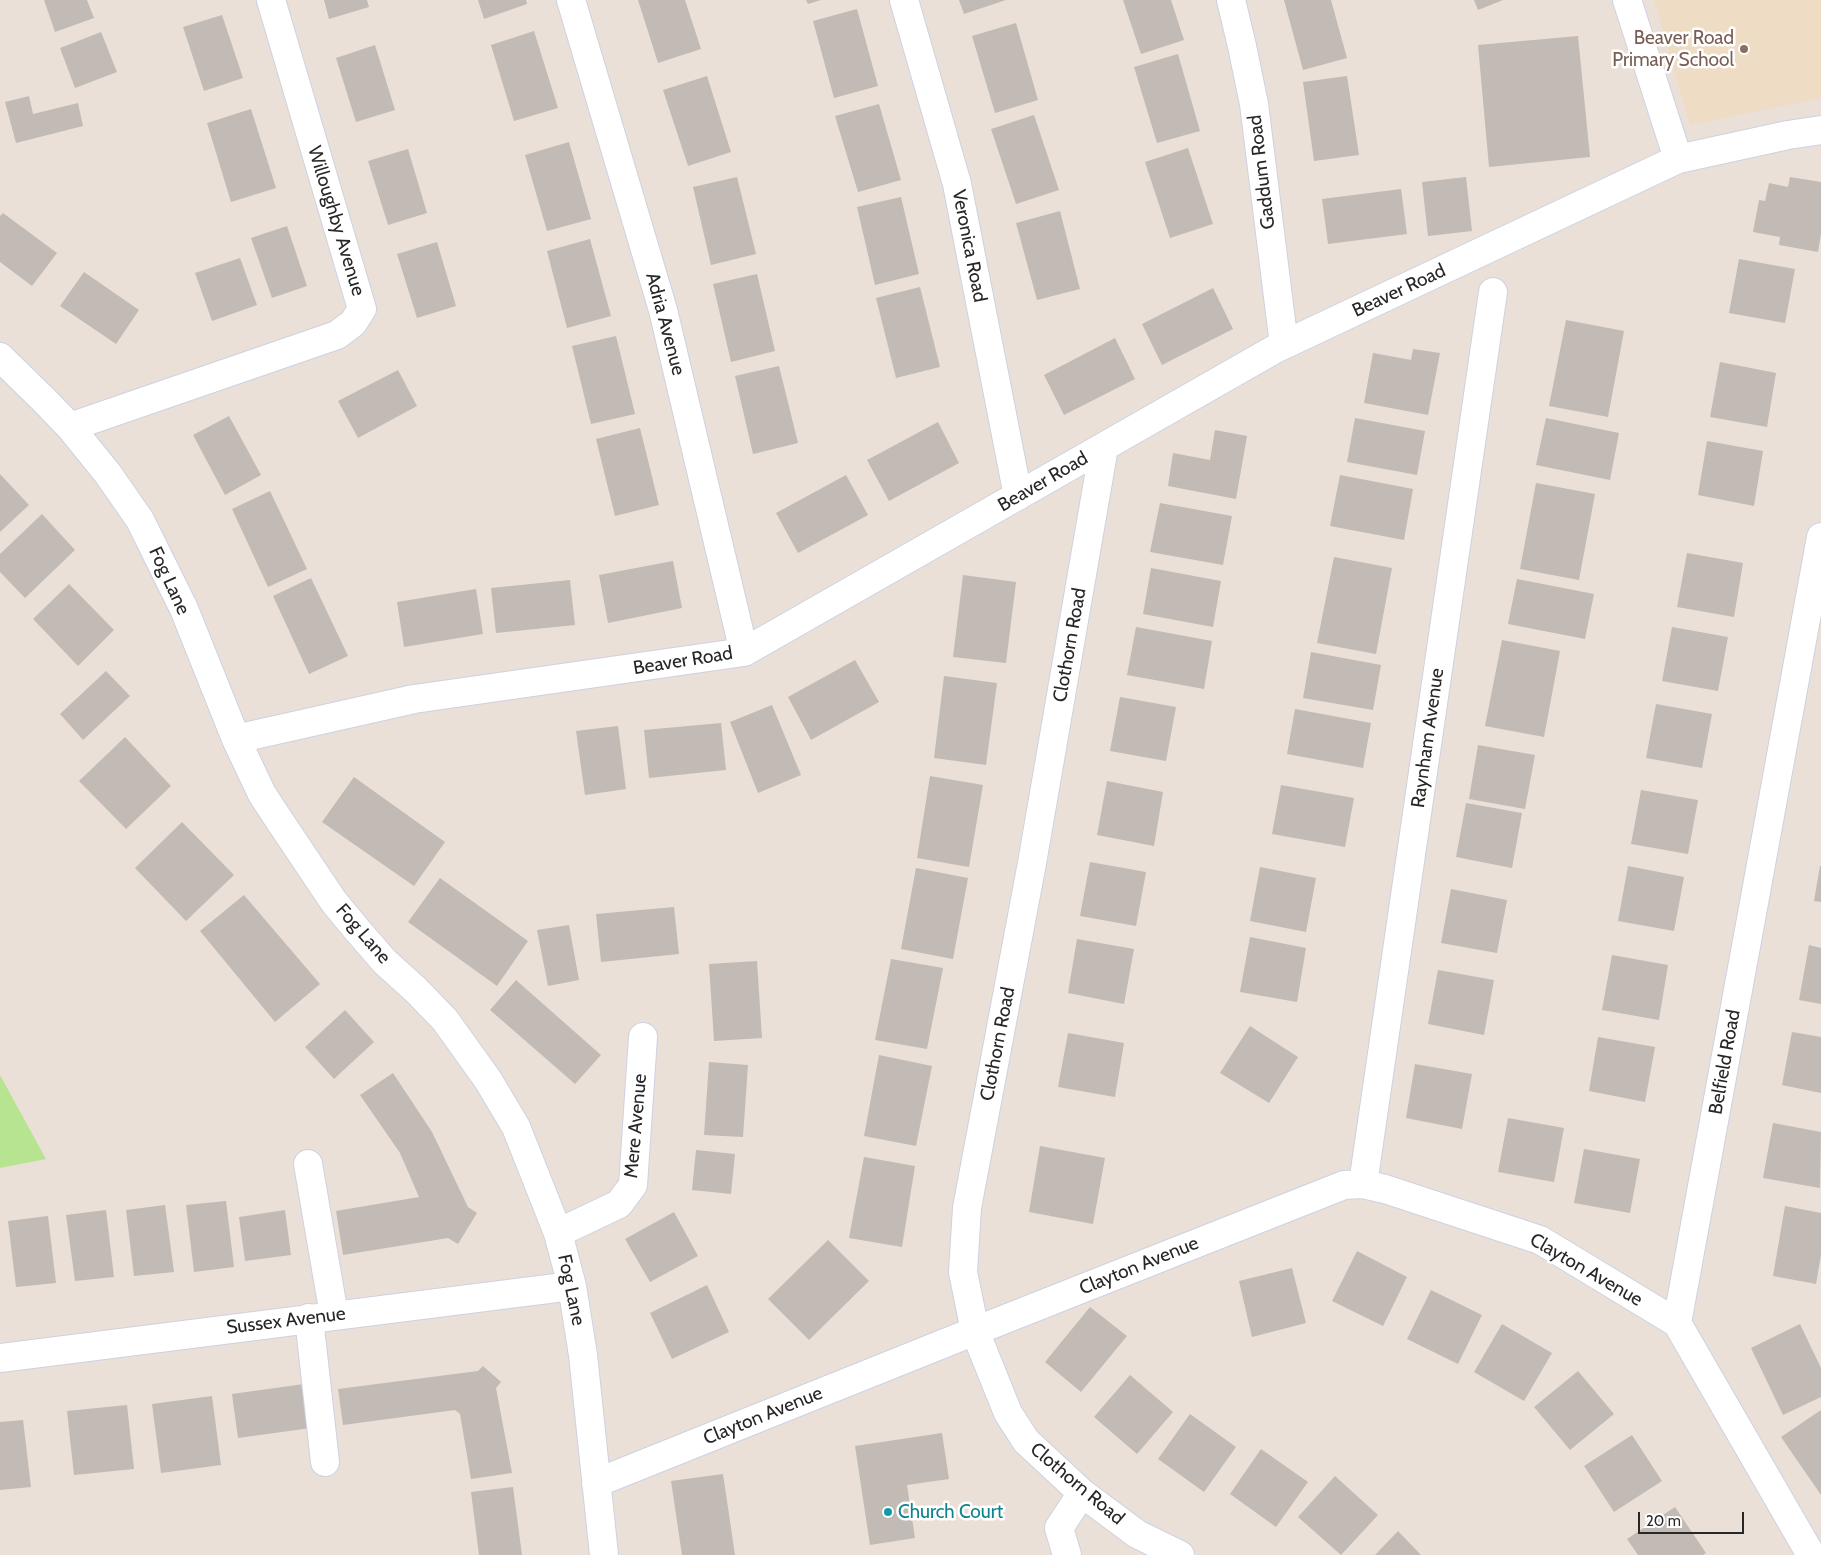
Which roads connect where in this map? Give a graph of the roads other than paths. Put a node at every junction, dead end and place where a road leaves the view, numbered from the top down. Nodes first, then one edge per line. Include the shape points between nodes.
1 (271, 0) edge
2 (571, 0) edge
3 (904, 0) edge
4 (1231, 0) edge
5 (1627, 0) edge
6 (1821, 130) edge
7 (1678, 159) junction
8 (1493, 292) dead end
9 (1284, 345) junction
10 (0, 358) edge
11 (70, 427) junction
12 (1104, 447) junction
13 (1018, 496) junction
14 (1821, 537) edge
15 (744, 652) junction
16 (236, 739) junction
17 (643, 1037) dead end
18 (308, 1164) dead end
19 (1363, 1184) junction
20 (558, 1233) junction
21 (572, 1286) junction
22 (322, 1317) junction
23 (1677, 1323) junction
24 (974, 1330) junction
25 (0, 1358) edge
26 (324, 1462) dead end
27 (596, 1483) junction
28 (1082, 1493) junction
29 (604, 1555) edge
30 (1067, 1555) edge
31 (1180, 1555) edge
32 (1811, 1555) edge

1 - 11 street, Willoughby Avenue via 362,309 353,323 337,335
2 - 15 street, Adria Avenue via 663,310
3 - 13 street, Veronica Road via 957,184
4 - 9 street, Gaddum Road via 1254,104
5 - 7 street
6 - 7 street, Beaver Road
7 - 9 street, Beaver Road
8 - 19 street, Raynham Avenue
9 - 12 street, Beaver Road
10 - 11 street, Fog Lane
11 - 16 street, Fog Lane via 140,520 184,610
12 - 13 street, Beaver Road
12 - 24 street, Clothorn Road via 1032,863 967,1208 963,1272
13 - 15 street, Beaver Road
14 - 23 street, Belfield Road
15 - 16 street, Beaver Road via 414,699
16 - 20 street, Fog Lane via 262,794 334,902 385,962 445,1020 488,1080 516,1127
17 - 20 street, Mere Avenue via 633,1185 619,1204
18 - 22 street
19 - 23 street, Clayton Avenue via 1540,1240
19 - 24 street, Clayton Avenue via 1344,1185
20 - 21 street, Fog Lane
21 - 22 street, Sussex Avenue
21 - 27 street, Fog Lane via 583,1355
22 - 25 street, Sussex Avenue
22 - 26 street
23 - 32 street
24 - 27 street, Clayton Avenue
24 - 28 street, Clothorn Road via 1008,1413 1026,1441
27 - 29 street, Fog Lane
28 - 30 street via 1059,1528
28 - 31 street, Clothorn Road via 1137,1534

